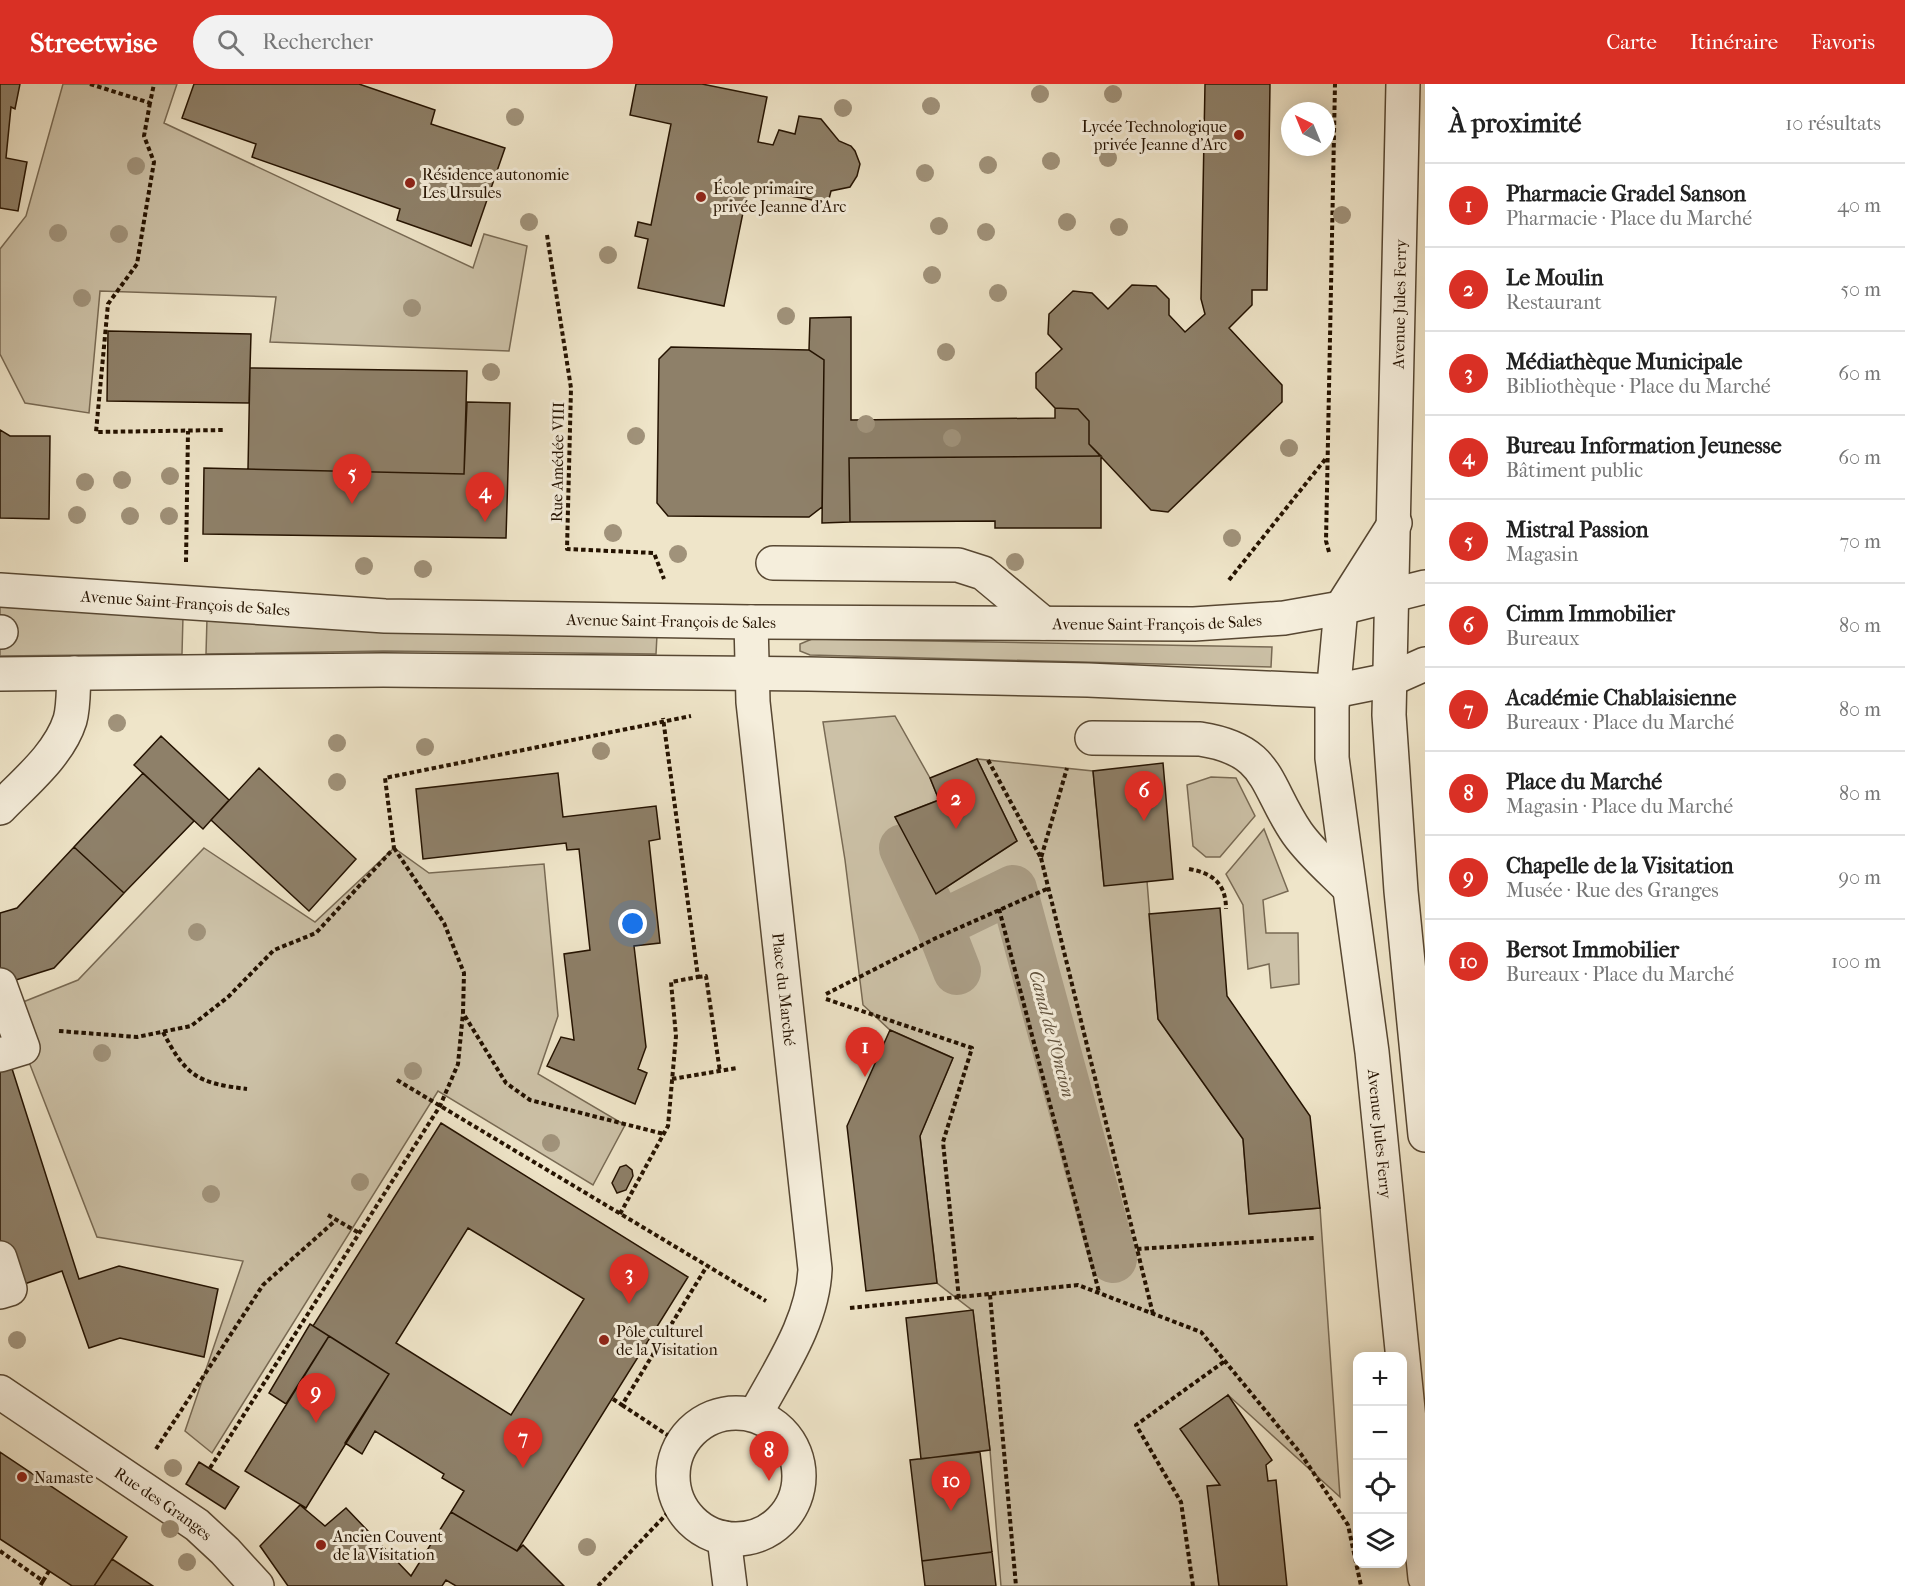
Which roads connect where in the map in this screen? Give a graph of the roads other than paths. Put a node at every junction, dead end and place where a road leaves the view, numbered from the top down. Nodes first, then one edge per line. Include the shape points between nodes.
1 (1403, 84) edge
2 (1395, 523) junction
3 (773, 563) dead end
4 (1425, 587) edge
5 (0, 590) edge
6 (1394, 595) junction
7 (1341, 608) junction
8 (751, 622) junction
9 (1043, 623) junction
10 (1425, 664) edge
11 (74, 673) junction
12 (753, 673) junction
13 (0, 674) edge
14 (1389, 680) junction
15 (1334, 691) junction
16 (1092, 738) dead end
17 (0, 808) edge
18 (1348, 887) junction
19 (0, 985) edge
20 (0, 1055) edge
21 (1425, 1136) edge
22 (0, 1258) edge
23 (0, 1292) edge
24 (1414, 1357) edge
25 (0, 1392) edge
26 (755, 1415) junction
27 (724, 1538) junction
28 (1425, 1578) edge
29 (242, 1580) edge
30 (730, 1586) edge

1 - 2 street, Avenue Jules Ferry
2 - 6 street, Avenue Jules Ferry
2 - 7 street, Avenue Jules Ferry
3 - 9 street via 958,565 992,579
4 - 6 street
5 - 8 street, Avenue Saint-François de Sales via 385,615
6 - 7 street
6 - 14 street, Avenue Jules Ferry
7 - 9 street, Avenue Saint-François de Sales via 1284,618 1194,624
7 - 15 street, Avenue Jules Ferry
8 - 9 street, Avenue Saint-François de Sales
8 - 12 street, Place du Marché
10 - 14 street
11 - 12 street
11 - 13 street
11 - 17 street via 70,718 61,740
12 - 15 street via 1088,680
12 - 26 street, Place du Marché via 753,702 815,1250 814,1284 805,1318
14 - 15 street
14 - 21 street, Avenue Jules Ferry via 1392,784
15 - 18 street, Avenue Jules Ferry via 1332,758
16 - 18 street via 1200,739 1244,754 1266,775 1298,835
18 - 24 street, Avenue Jules Ferry
19 - 20 street via 23,1048
22 - 23 street via 10,1288
24 - 28 street, Avenue Jules Ferry
25 - 29 street, Rue des Granges via 197,1525
26 - 27 street via 776,1426 792,1444 799,1467 798,1491 788,1513 770,1530 747,1538
26 - 27 street via 731,1412 708,1419 681,1444 674,1467 674,1490 688,1517 701,1529
27 - 30 street

